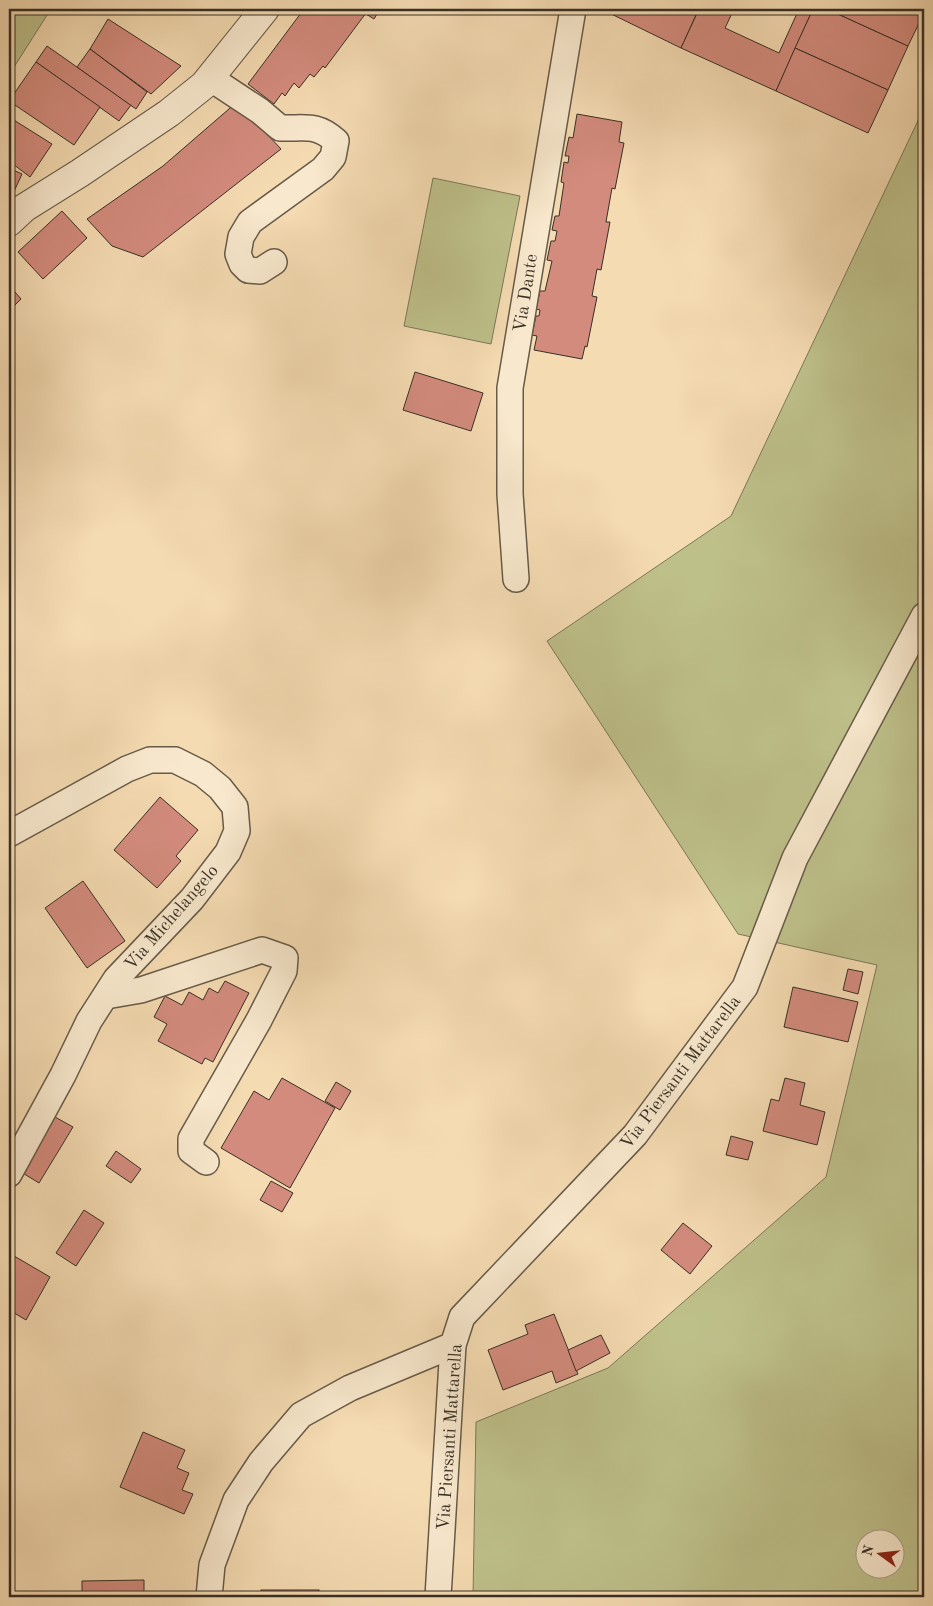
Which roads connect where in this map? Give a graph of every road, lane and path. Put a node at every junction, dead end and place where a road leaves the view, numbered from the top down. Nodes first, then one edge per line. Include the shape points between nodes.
1 (265, 9) edge
2 (573, 9) edge
3 (210, 78) junction
4 (9, 222) edge
5 (274, 262) dead end
6 (516, 579) dead end
7 (924, 616) edge
8 (9, 834) edge
9 (106, 996) junction
10 (206, 1162) dead end
11 (9, 1174) edge
12 (453, 1345) junction
13 (209, 1597) edge
14 (438, 1597) edge

1 - 3 street
2 - 6 street, Via Dante via 510,388 510,494
3 - 4 street via 169,113 24,208
3 - 5 street via 280,128 313,127 336,141 333,157 323,169 250,222 241,238 238,254 248,270 260,272
7 - 12 street, Via Piersanti Mattarella via 795,858 745,987 635,1135 462,1317
8 - 9 street, Via Michelangelo via 127,769 150,760 175,760 204,774 235,807 237,831 228,852 192,898 116,979
9 - 10 street via 141,990 262,950 285,958 284,971 259,1020 191,1139 191,1151
9 - 11 street, Via Michelangelo
12 - 13 street via 350,1388 301,1416 262,1462 236,1500 212,1565
12 - 14 street, Via Piersanti Mattarella

